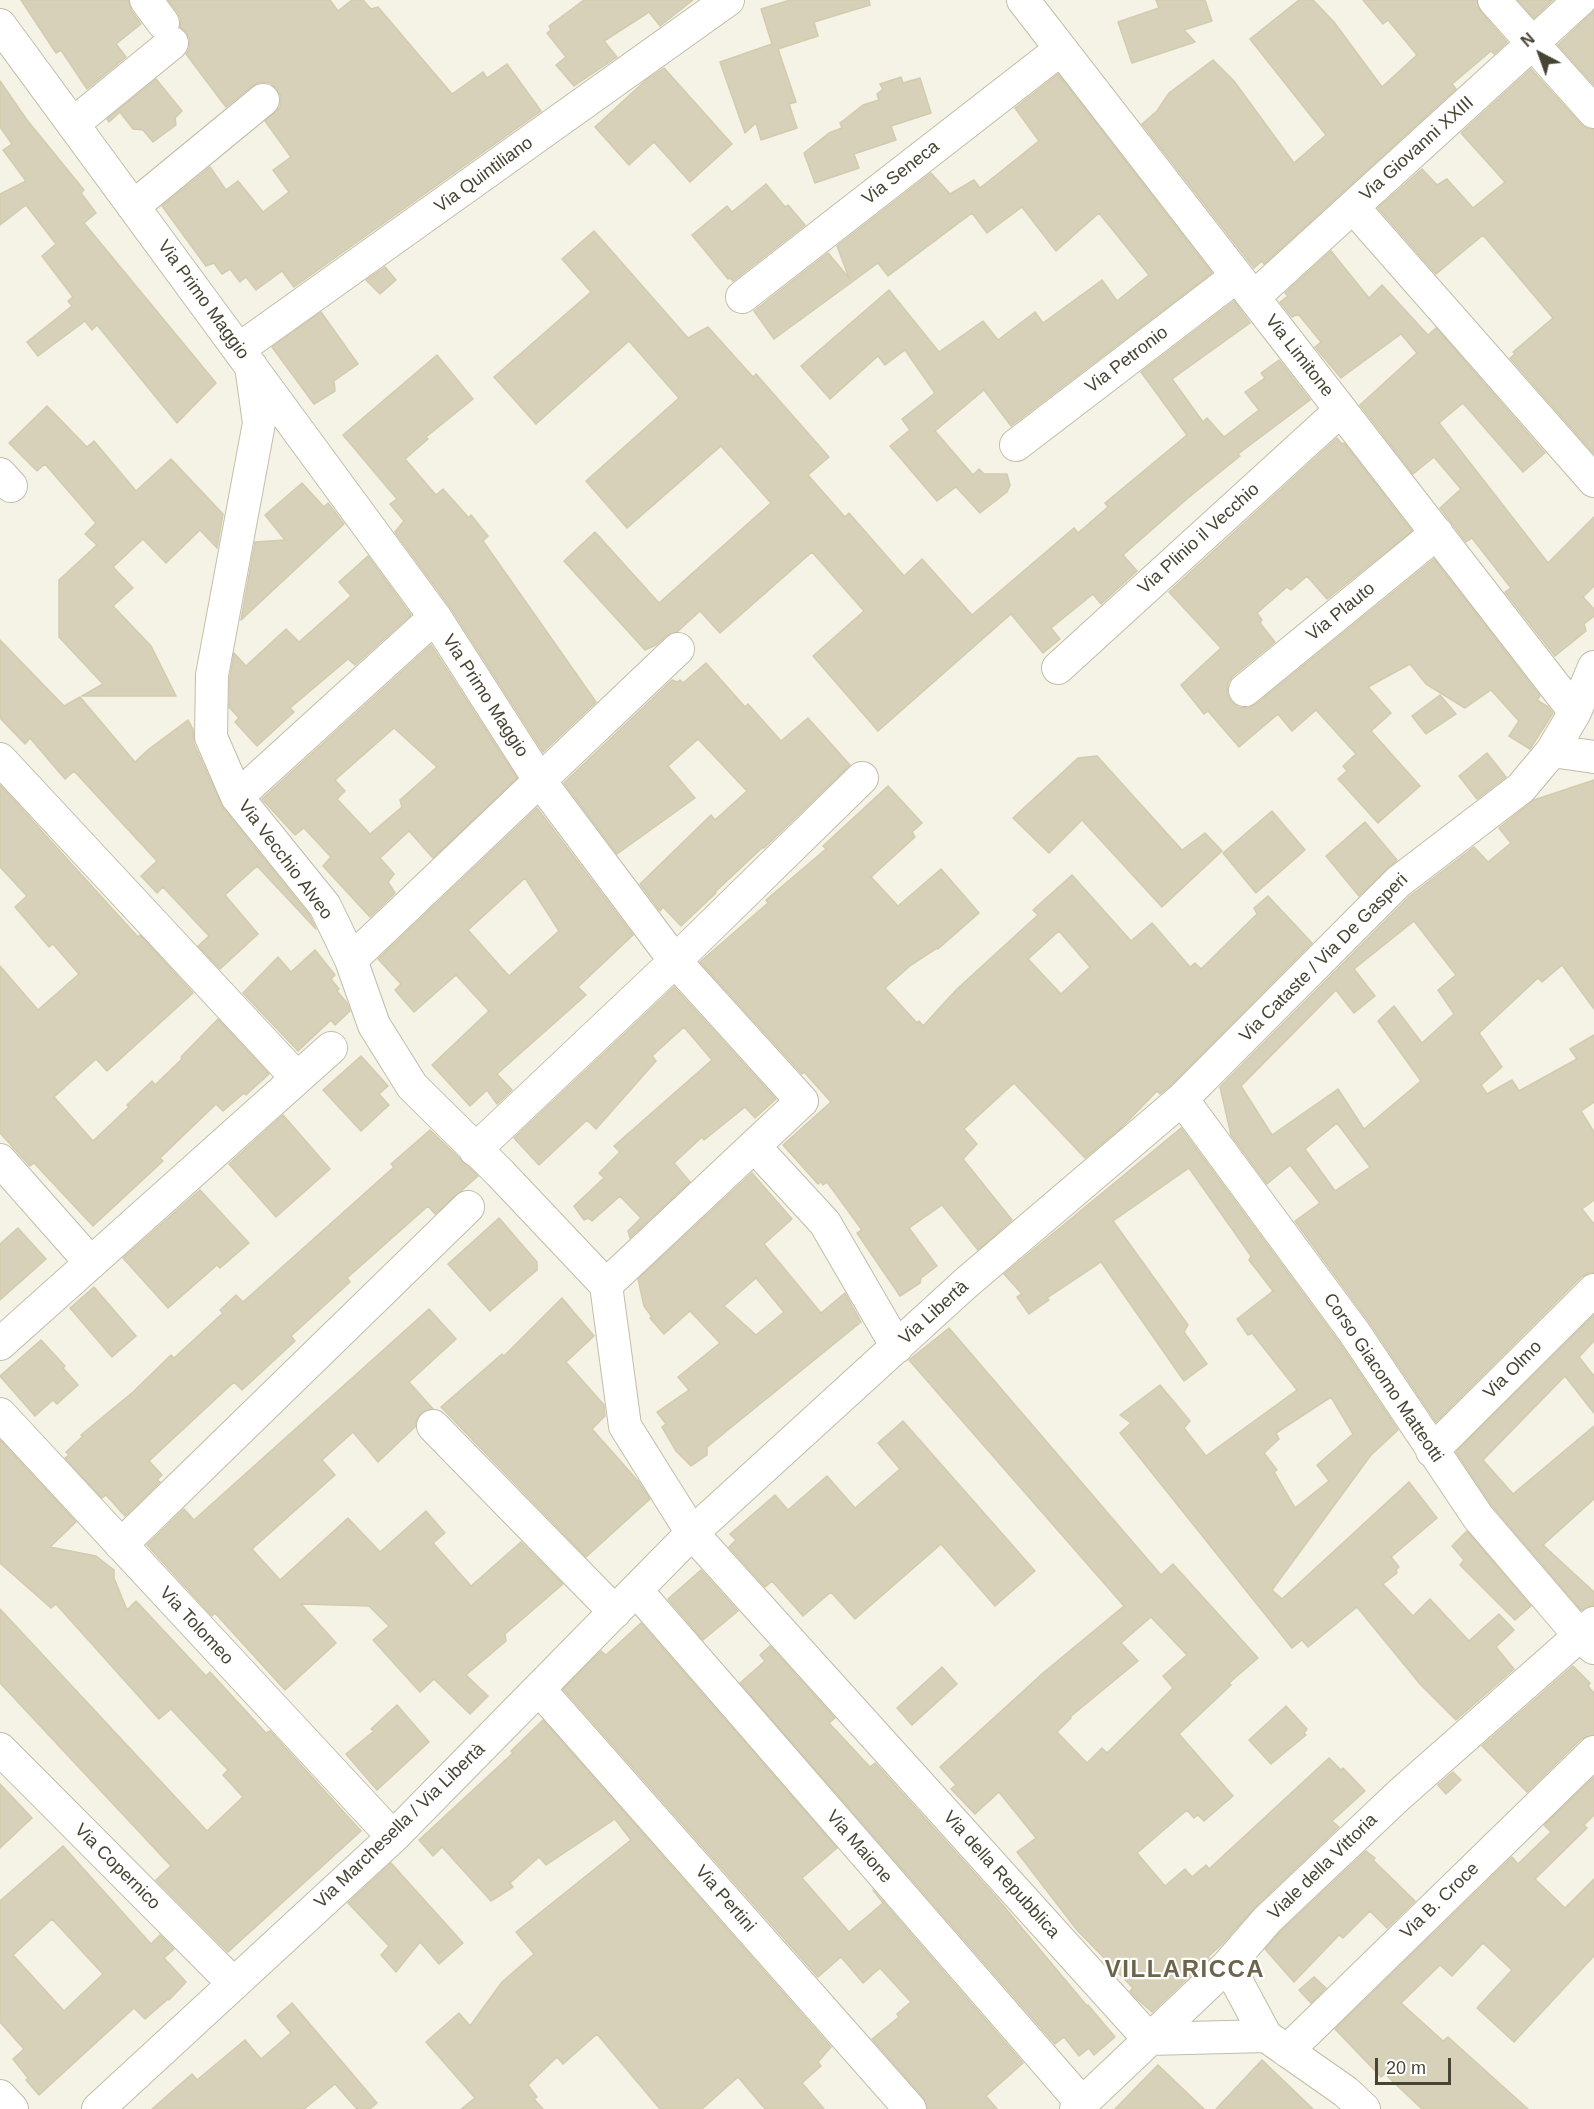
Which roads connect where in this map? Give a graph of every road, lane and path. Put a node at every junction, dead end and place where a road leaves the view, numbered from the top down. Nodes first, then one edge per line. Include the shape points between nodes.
1 (728, 0) edge
2 (1023, 0) edge
3 (1494, 0) edge
4 (1580, 0) edge
5 (160, 22) edge
6 (0, 25) edge
7 (1532, 43) junction
8 (1061, 49) junction
9 (263, 100) dead end
10 (1594, 112) edge
11 (73, 124) junction
12 (134, 206) junction
13 (1353, 207) junction
14 (1245, 287) junction
15 (742, 297) dead end
16 (245, 358) junction
17 (1341, 410) junction
18 (1016, 445) dead end
19 (1594, 481) edge
20 (1437, 533) junction
21 (435, 617) junction
22 (678, 650) dead end
23 (1594, 667) edge
24 (1058, 669) dead end
25 (1245, 690) dead end
26 (1575, 712) junction
27 (1552, 751) junction
28 (1594, 757) edge
29 (0, 759) edge
30 (862, 778) dead end
31 (540, 781) junction
32 (237, 797) junction
33 (351, 960) junction
34 (675, 961) junction
35 (331, 1048) dead end
36 (297, 1078) junction
37 (1182, 1099) junction
38 (754, 1146) junction
39 (475, 1150) junction
40 (0, 1160) edge
41 (468, 1207) dead end
42 (91, 1263) junction
43 (606, 1285) junction
44 (1594, 1290) edge
45 (0, 1344) edge
46 (897, 1347) junction
47 (0, 1414) edge
48 (433, 1426) dead end
49 (1432, 1451) junction
50 (692, 1533) junction
51 (121, 1545) junction
52 (626, 1601) junction
53 (1589, 1636) edge
54 (539, 1689) junction
55 (0, 1749) edge
56 (1594, 1752) edge
57 (393, 1837) junction
58 (1228, 1965) junction
59 (234, 1984) junction
60 (1149, 2040) junction
61 (1276, 2043) junction
62 (0, 2097) edge
63 (1346, 2103) edge
64 (1079, 2106) edge
65 (12, 2109) edge
66 (98, 2109) edge
67 (910, 2109) edge

1 - 16 street, Via Quintiliano
2 - 8 street, Via Limitone
3 - 7 street
4 - 7 street, Via Giovanni XXIII
5 - 11 street
6 - 11 street, Via Primo Maggio
7 - 10 street
7 - 13 street, Via Giovanni XXIII
8 - 14 street, Via Limitone
8 - 15 street, Via Seneca
9 - 12 street
11 - 12 street, Via Primo Maggio
12 - 16 street, Via Primo Maggio
13 - 14 street, Via Giovanni XXIII
13 - 19 street
14 - 17 street, Via Limitone
14 - 18 street, Via Petronio
16 - 21 street, Via Primo Maggio
16 - 32 street, Via Vecchio Alveo via 259,423 212,675 211,737
17 - 20 street, Via Limitone
17 - 24 street, Via Plinio il Vecchio
20 - 25 street, Via Plauto
20 - 26 street, Via Limitone
21 - 31 street, Via Primo Maggio
21 - 32 street
22 - 31 street
23 - 26 street, Via Cataste / Via De Gasperi
26 - 27 street, Via Cataste / Via De Gasperi
27 - 28 street
27 - 37 street, Via Cataste / Via De Gasperi via 1521,788 1398,882
29 - 36 street
30 - 34 street
31 - 33 street
31 - 34 street, Via Primo Maggio
32 - 33 street, Via Vecchio Alveo via 325,906
33 - 39 street, Via Vecchio Alveo via 374,1025 412,1086
34 - 38 street, Via Primo Maggio via 802,1101
34 - 39 street
35 - 36 street
36 - 42 street
37 - 46 street, Via Libertà
37 - 49 street, Corso Giacomo Matteotti via 1354,1332
38 - 43 street
38 - 46 street via 825,1223
39 - 43 street, Via Vecchio Alveo
40 - 42 street
41 - 51 street
42 - 45 street
43 - 50 street via 625,1426
44 - 49 street, Via Olmo
46 - 50 street, Via Libertà
47 - 51 street, Via Tolomeo
48 - 52 street, Via Maione
49 - 53 street, Corso Giacomo Matteotti via 1478,1517
50 - 52 street, Via Marchesella / Via Libertà
50 - 60 street, Via della Repubblica
51 - 57 street, Via Tolomeo
52 - 54 street, Via Marchesella / Via Libertà
52 - 64 street, Via Maione
53 - 58 street, Viale della Vittoria via 1399,1796 1267,1920
54 - 57 street, Via Marchesella / Via Libertà
54 - 67 street, Via Pertini
55 - 59 street, Via Copernico
56 - 61 street, Via B. Croce
57 - 59 street, Via Marchesella / Via Libertà
58 - 60 street, Viale della Vittoria
58 - 61 street
59 - 66 street, Via Marchesella / Via Libertà
60 - 61 street
60 - 64 street, Viale della Vittoria
61 - 63 street
62 - 65 street

